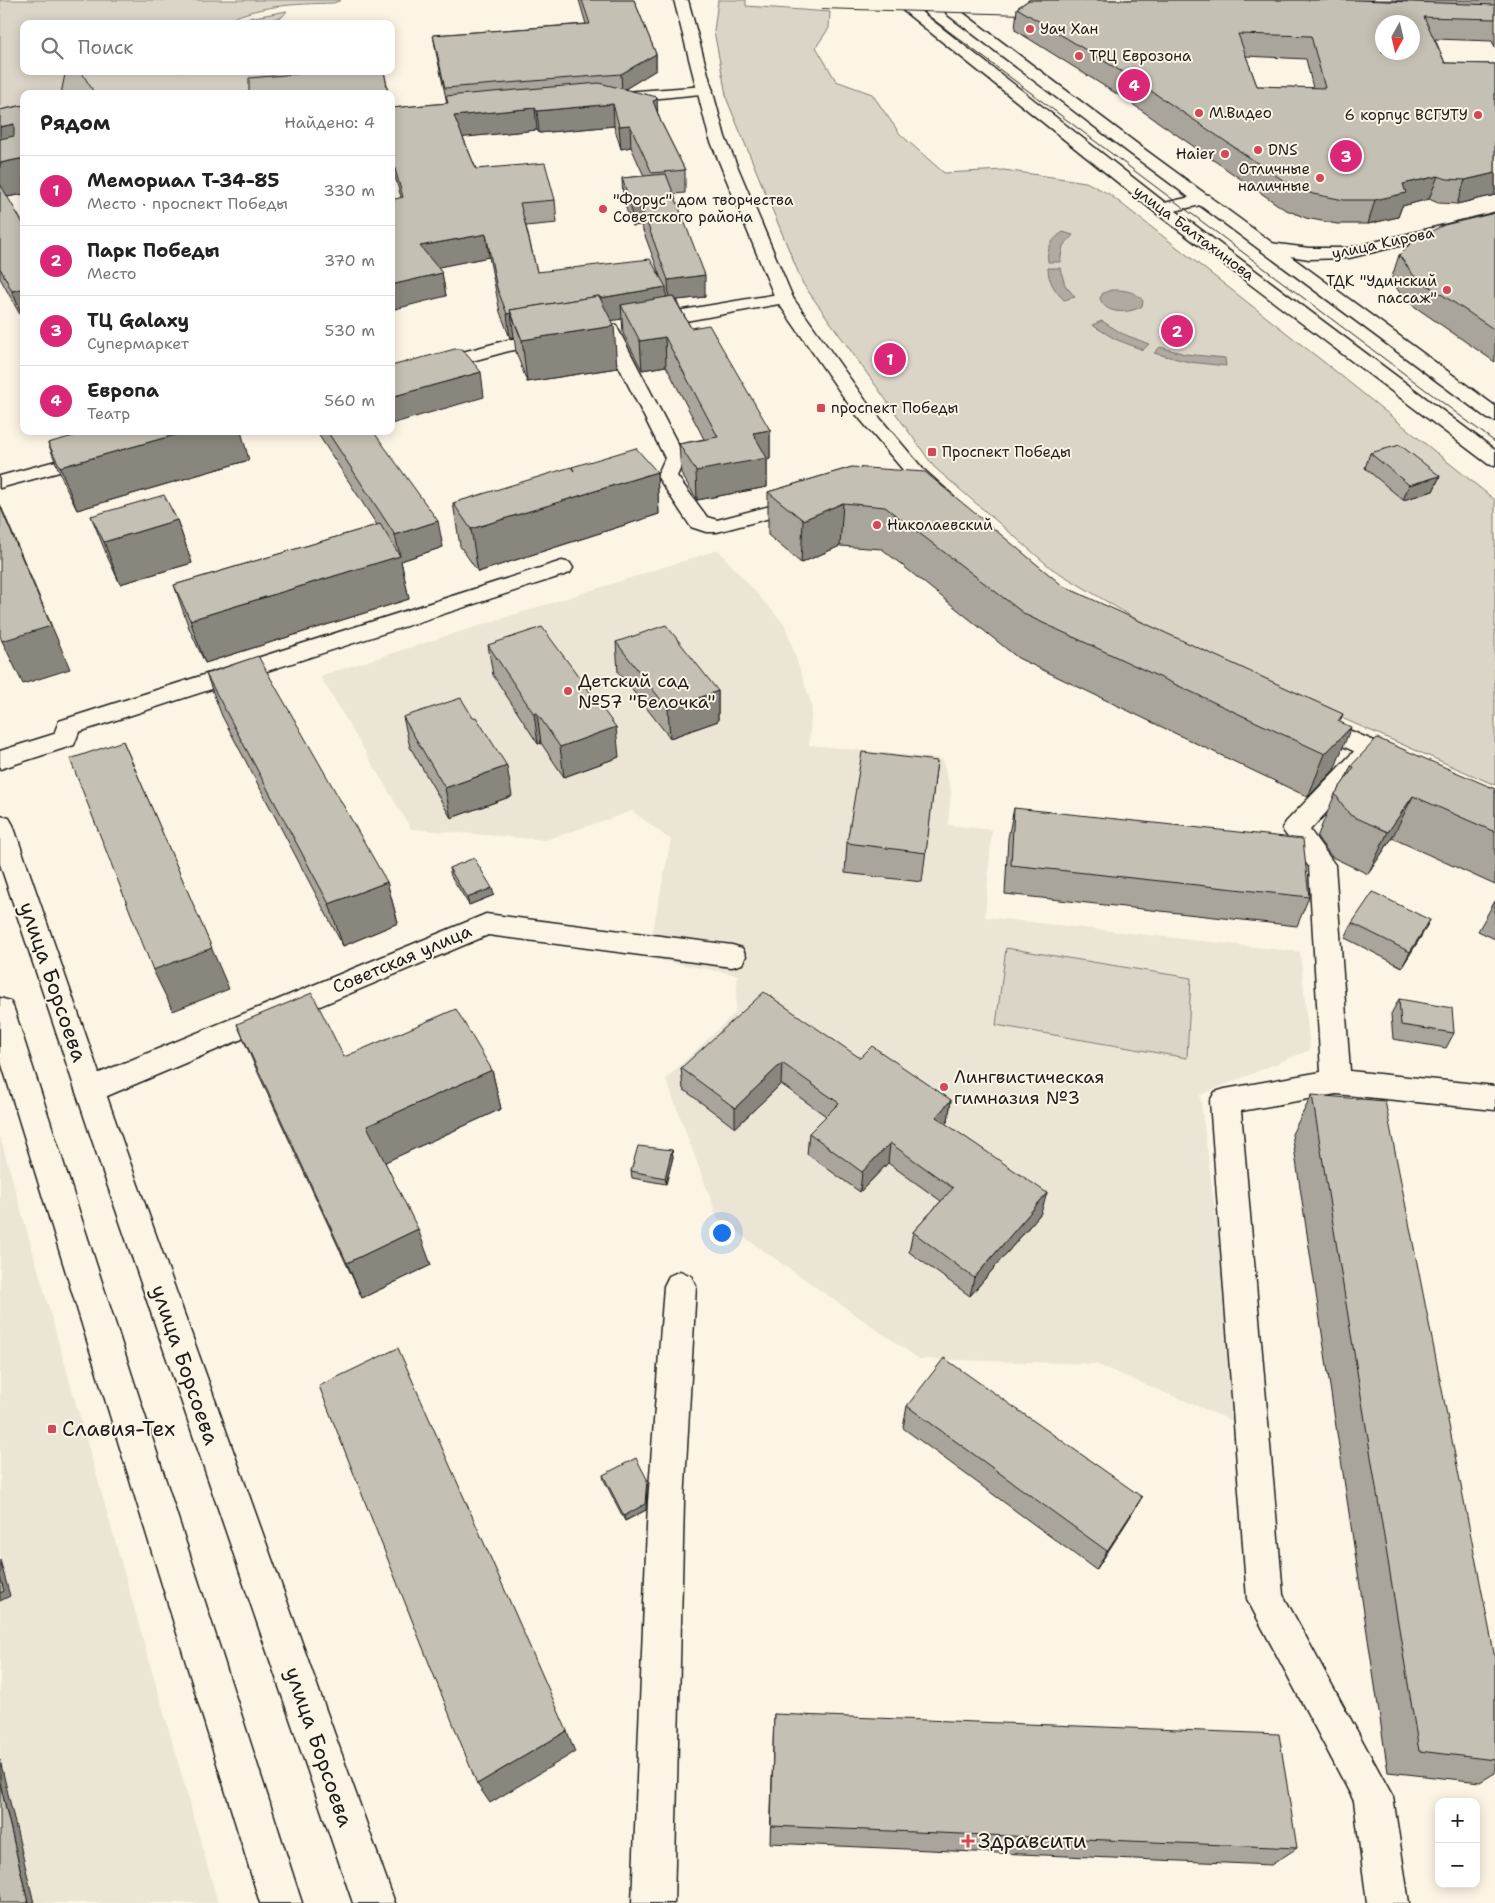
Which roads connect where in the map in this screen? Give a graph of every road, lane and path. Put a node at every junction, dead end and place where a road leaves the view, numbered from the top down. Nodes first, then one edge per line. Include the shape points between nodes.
1 (681, 0) edge
2 (822, 0) edge
3 (897, 0) edge
4 (944, 0) edge
5 (1074, 8) edge
6 (706, 90) junction
7 (596, 99) edge
8 (1203, 199) junction
9 (1162, 209) junction
10 (1495, 218) edge
11 (1270, 248) junction
12 (784, 298) junction
13 (590, 332) junction
14 (395, 376) edge
15 (1495, 415) edge
16 (114, 452) edge
17 (1495, 460) edge
18 (916, 473) junction
19 (892, 480) edge
20 (0, 482) edge
21 (821, 498) edge
22 (955, 508) edge
23 (562, 568) dead end
24 (1292, 713) edge
25 (1371, 749) junction
26 (0, 760) edge
27 (1424, 773) edge
28 (0, 825) edge
29 (732, 956) dead end
30 (0, 1009) edge
31 (1336, 1082) junction
32 (90, 1090) junction
33 (1495, 1098) edge
34 (680, 1286) dead end
35 (281, 1903) edge
36 (374, 1903) edge
37 (653, 1903) edge
38 (1388, 1903) edge

1 - 6 street
2 - 5 street, bridge
3 - 9 street, улица Балтахинова
4 - 8 street, улица Балтахинова via 953,12
6 - 7 street
6 - 12 street via 717,137
8 - 9 street
8 - 11 street, улица Балтахинова
9 - 17 street, улица Балтахинова
10 - 11 street, улица Кирова via 1329,255 1304,255
11 - 15 street, улица Балтахинова
12 - 13 street
12 - 18 street via 861,408
13 - 14 street via 508,346
13 - 21 street via 675,458 667,476 698,522 717,526
16 - 20 street
18 - 19 street
18 - 22 street
23 - 26 street via 68,727 65,739
24 - 25 street
25 - 27 street
25 - 31 street via 1295,829 1322,865
28 - 32 street, улица Борсоева
29 - 32 street, Советская улица via 486,924
30 - 35 street
31 - 33 street
31 - 38 street via 1225,1102 1265,1599 1373,1797
32 - 36 street, улица Борсоева
34 - 37 street via 666,1502

